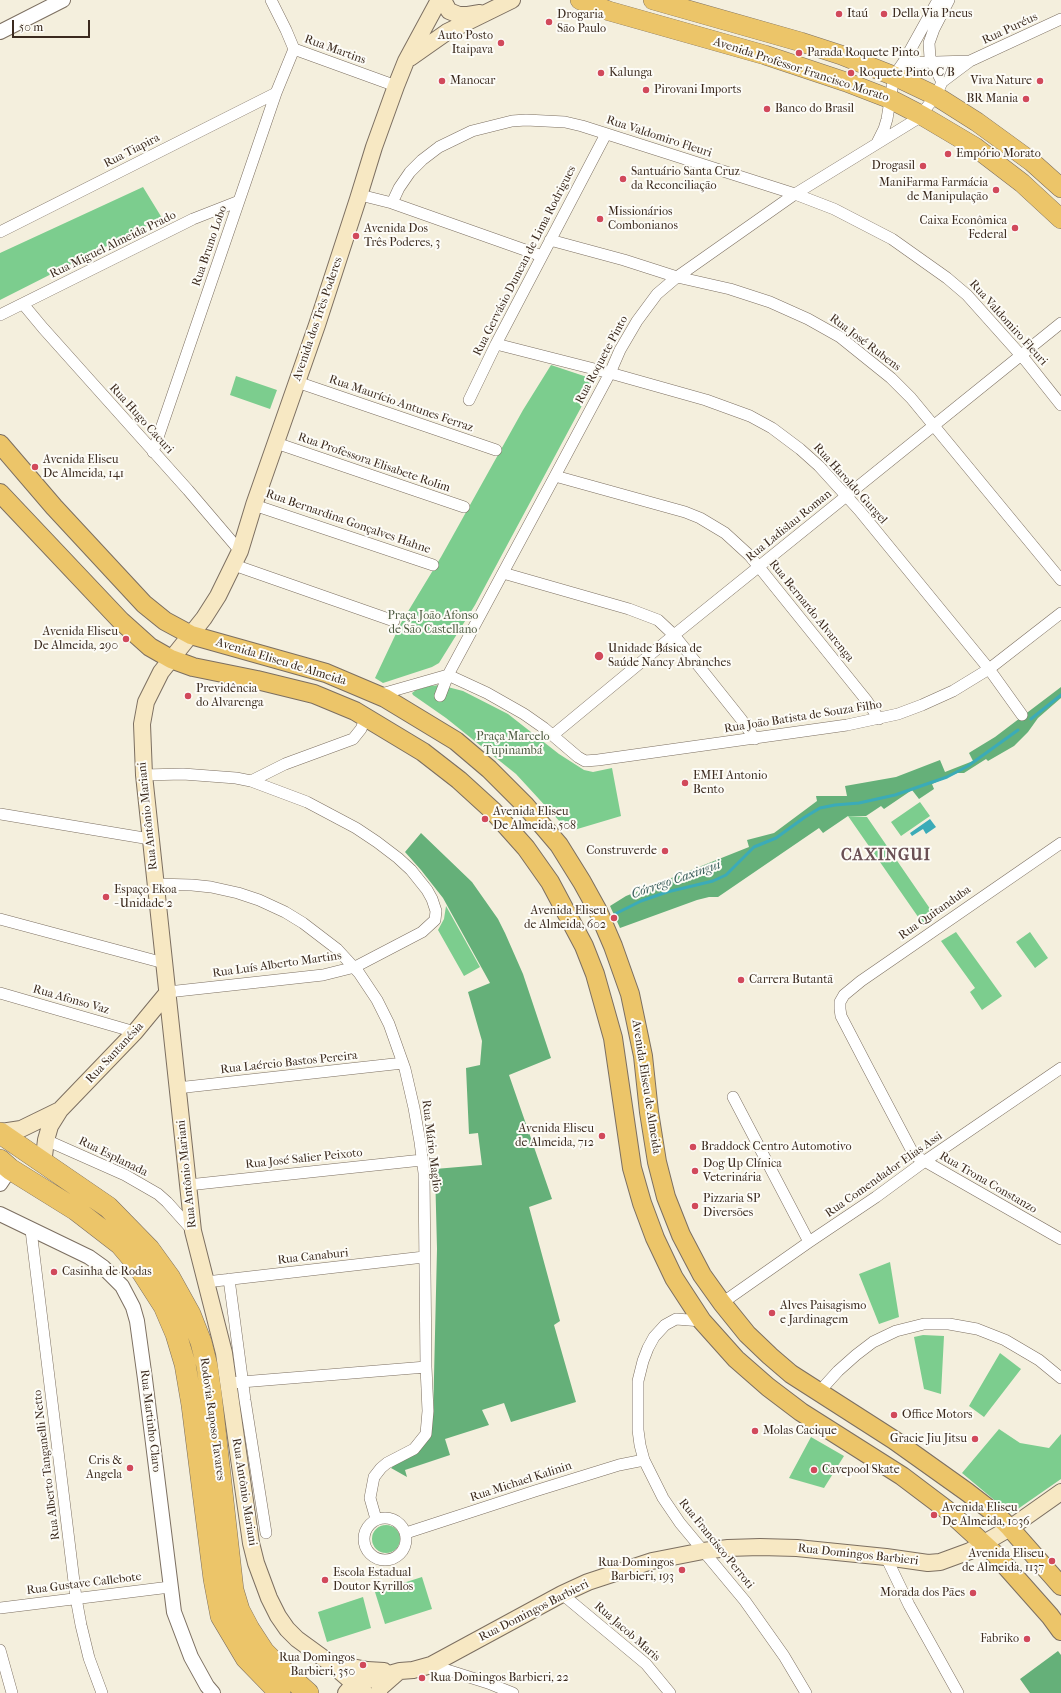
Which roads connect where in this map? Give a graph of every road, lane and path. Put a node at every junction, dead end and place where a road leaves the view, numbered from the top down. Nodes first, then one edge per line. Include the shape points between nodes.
1 (63, 0) edge
2 (271, 0) edge
3 (439, 0) edge
4 (443, 0) edge
5 (512, 0) edge
6 (580, 0) edge
7 (653, 0) edge
8 (938, 0) edge
9 (949, 0) edge
10 (488, 12) junction
11 (1061, 19) edge
12 (0, 32) edge
13 (294, 49) junction
14 (406, 61) junction
15 (970, 61) junction
16 (932, 63) junction
17 (899, 69) junction
18 (396, 86) junction
19 (939, 89) junction
20 (276, 94) junction
21 (890, 99) junction
22 (921, 115) junction
23 (606, 134) junction
24 (876, 144) junction
25 (1061, 188) edge
26 (796, 194) junction
27 (360, 195) junction
28 (239, 201) junction
29 (392, 203) junction
30 (1061, 218) edge
31 (0, 232) edge
32 (550, 240) junction
33 (542, 256) junction
34 (677, 277) junction
35 (23, 304) junction
36 (0, 315) edge
37 (1061, 323) edge
38 (496, 344) junction
39 (1020, 356) junction
40 (610, 373) junction
41 (297, 382) junction
42 (469, 400) dead end
43 (1061, 405) edge
44 (934, 425) junction
45 (276, 443) junction
46 (0, 444) edge
47 (496, 450) dead end
48 (153, 452) junction
49 (556, 476) junction
50 (0, 493) edge
51 (846, 496) junction
52 (254, 504) junction
53 (464, 507) dead end
54 (237, 558) junction
55 (433, 565) dead end
56 (759, 567) junction
57 (503, 573) junction
58 (1061, 580) edge
59 (1061, 613) edge
60 (394, 621) dead end
61 (191, 635) junction
62 (674, 635) junction
63 (171, 659) junction
64 (989, 670) junction
65 (448, 675) junction
66 (378, 695) junction
67 (440, 696) dead end
68 (1022, 715) dead end
69 (366, 717) junction
70 (879, 719) junction
71 (553, 735) junction
72 (754, 740) junction
73 (144, 776) junction
74 (251, 781) junction
75 (0, 814) edge
76 (150, 839) junction
77 (1061, 843) edge
78 (155, 884) junction
79 (0, 919) edge
80 (164, 963) junction
81 (355, 967) junction
82 (168, 992) junction
83 (0, 993) edge
84 (842, 1016) joint
85 (135, 1032) junction
86 (403, 1063) junction
87 (1061, 1069) edge
88 (177, 1088) junction
89 (733, 1097) dead end
90 (60, 1110) junction
91 (0, 1133) edge
92 (46, 1140) junction
93 (422, 1160) junction
94 (924, 1161) junction
95 (43, 1164) junction
96 (2, 1167) edge
97 (189, 1193) junction
98 (167, 1202) junction
99 (0, 1214) edge
100 (31, 1230) junction
101 (193, 1231) junction
102 (1061, 1239) edge
103 (809, 1242) junction
104 (424, 1257) junction
105 (230, 1279) junction
106 (206, 1282) junction
107 (722, 1303) junction
108 (702, 1321) junction
109 (426, 1367) junction
110 (1061, 1378) edge
111 (236, 1383) junction
112 (819, 1392) junction
113 (644, 1460) junction
114 (1061, 1492) edge
115 (376, 1519) junction
116 (1010, 1528) junction
117 (266, 1533) dead end
118 (406, 1533) junction
119 (984, 1543) junction
120 (703, 1551) junction
121 (886, 1557) junction
122 (1061, 1586) edge
123 (170, 1587) junction
124 (562, 1594) junction
125 (76, 1598) junction
126 (0, 1608) edge
127 (1061, 1631) edge
128 (1, 1654) edge
129 (330, 1663) junction
130 (431, 1665) junction
131 (400, 1671) junction
132 (353, 1691) edge
133 (12, 1693) edge
134 (102, 1693) edge
135 (213, 1693) edge
136 (280, 1693) edge
137 (308, 1693) edge
138 (378, 1693) edge
139 (513, 1693) edge
140 (670, 1693) edge
141 (806, 1693) edge
142 (958, 1693) edge

1 - 12 street
2 - 13 street, Rua Martins
3 - 14 main road, Avenida dos Três Poderes
4 - 10 main road via 449,11 459,15
5 - 10 main road
6 - 21 highway, Avenida Professor Francisco Morato via 609,11 765,55
7 - 17 highway, Avenida Professor Francisco Morato via 841,55
8 - 17 street
9 - 16 street via 929,43
10 - 14 main road via 447,32
11 - 15 street, Rua Puréus
13 - 18 street, Rua Martins
13 - 20 street, Rua Bruno Lobo
14 - 18 main road, Avenida dos Três Poderes
15 - 16 street, Rua Puréus
15 - 19 street, Rua Puréus
16 - 17 street, Rua Puréus
16 - 19 street
17 - 19 highway, Avenida Professor Francisco Morato
17 - 21 street
18 - 27 main road, Avenida dos Três Poderes
19 - 22 street, Rua Roquete Pinto
19 - 25 highway, Avenida Professor Francisco Morato
20 - 28 street, Rua Bruno Lobo
20 - 31 street, Rua Tiapira
21 - 22 highway, Avenida Professor Francisco Morato
21 - 24 street via 886,124
22 - 24 street, Rua Roquete Pinto
22 - 30 highway, Avenida Professor Francisco Morato via 999,165
23 - 26 street, Rua Valdomiro Fleuri
23 - 29 street, Rua Valdomiro Fleuri via 565,122 526,120 472,131 439,147 422,160 410,172
23 - 32 street, Rua Gervásio Duncan de Lima Rodrigues
24 - 26 street, Rua Roquete Pinto
26 - 34 street, Rua Roquete Pinto
26 - 39 street, Rua Valdomiro Fleuri via 869,226 925,262 967,295
27 - 29 street
27 - 41 main road, Avenida dos Três Poderes
28 - 35 street, Rua Miguel Almeida Prado via 193,220
28 - 48 street, Rua Bruno Lobo
29 - 33 street
32 - 33 street, Rua Gervásio Duncan de Lima Rodrigues
32 - 34 street, Rua José Rubens
33 - 38 street, Rua Gervásio Duncan de Lima Rodrigues
34 - 40 street, Rua Roquete Pinto via 657,294 637,320
34 - 44 street, Rua José Rubens via 730,289 825,328 891,378
35 - 36 street, Rua Miguel Almeida Prado
35 - 48 street, Rua Hugo Cacuri
37 - 39 street, Rua Ladislau Roman
38 - 40 street, Rua Haroldo Gurgel
38 - 42 street, Rua Gervásio Duncan de Lima Rodrigues
39 - 43 street, Rua Valdomiro Fleuri
39 - 44 street, Rua Ladislau Roman
40 - 49 street, Rua Roquete Pinto
40 - 51 street, Rua Haroldo Gurgel via 706,400 750,416 772,428 800,449
41 - 45 main road, Avenida dos Três Poderes
41 - 47 street, Rua Maurício Antunes Ferraz
44 - 51 street, Rua Ladislau Roman
44 - 58 street, Rua José Rubens
45 - 52 main road, Avenida dos Três Poderes
45 - 53 street, Rua Professora Elisabete Rolim
46 - 61 main road, Avenida Eliseu de Almeida via 54,507 144,604 165,621
48 - 54 street, Rua Hugo Cacuri
49 - 56 street, Rua Bernardo Alvarenga via 700,518 725,533
49 - 57 street, Rua Roquete Pinto
50 - 63 main road, Avenida Eliseu de Almeida via 121,621 145,643
51 - 56 street, Rua Ladislau Roman
51 - 64 street, Rua Haroldo Gurgel
52 - 54 main road, Avenida dos Três Poderes
52 - 55 street, Rua Bernardina Gonçalves Hahne
54 - 60 street
54 - 61 main road, Avenida dos Três Poderes via 218,596
56 - 62 street, Rua Ladislau Roman
56 - 70 street, Rua Bernardo Alvarenga
57 - 62 street via 648,615 658,620
57 - 65 street, Rua Roquete Pinto
59 - 64 street, Rua João Batista de Souza Filho
61 - 63 main road, Rua Antônio Mariani
61 - 66 main road, Avenida Eliseu de Almeida via 326,673
62 - 71 street, Rua Ladislau Roman
62 - 72 street
63 - 69 main road, Avenida Eliseu de Almeida via 193,667 314,694
63 - 73 main road, Rua Antônio Mariani via 161,672 146,702 142,724
64 - 68 street, Rua Haroldo Gurgel
64 - 70 street, Rua João Batista de Souza Filho via 922,705
65 - 66 street
65 - 67 street, Rua Roquete Pinto
65 - 71 street, Rua João Batista de Souza Filho via 524,714
66 - 107 main road, Avenida Eliseu de Almeida via 456,741 489,768 525,805 559,846 582,882 610,938 630,994 643,1056 657,1162 666,1197 702,1275
69 - 74 street via 353,739 285,764
69 - 108 main road, Avenida Eliseu de Almeida via 423,752 459,780 493,811 526,848 550,882 584,946 604,1003 619,1073 632,1168 642,1203 674,1278
70 - 72 street, Rua João Batista de Souza Filho
71 - 72 street, Rua João Batista de Souza Filho via 578,757 589,761
73 - 74 street, Rua Luís Alberto Martins via 195,774
73 - 76 main road, Rua Antônio Mariani
74 - 81 street, Rua Luís Alberto Martins via 307,802 377,842 407,866 430,895 436,916 431,924 422,932
75 - 76 street
76 - 78 main road, Rua Antônio Mariani
77 - 84 street, Rua Quitanduba via 861,981 842,998
78 - 80 main road, Rua Antônio Mariani
78 - 81 street, Rua Mário Maglio via 212,887 259,900 303,922 325,938
79 - 80 street
80 - 82 main road, Rua Antônio Mariani
81 - 82 street, Rua Luís Alberto Martins via 323,975
81 - 86 street, Rua Mário Maglio via 377,1000
82 - 85 main road, Rua Santanésia
82 - 88 main road, Rua Antônio Mariani
83 - 85 street, Rua Afonso Vaz
84 - 94 street, Rua Trona Constanzo via 914,1154
85 - 90 main road, Rua Santanésia
86 - 88 street, Rua Laércio Bastos Pereira
86 - 93 street, Rua Mário Maglio via 414,1108
87 - 94 street, Rua Comendador Elias Assi
88 - 97 main road, Rua Antônio Mariani
89 - 103 street
90 - 91 main road, Rua Santanésia via 21,1129
90 - 92 main road, Rua Santanésia via 50,1126
91 - 95 highway, Rodovia Raposo Tavares
92 - 95 main road, Rua Santanésia
92 - 98 street, Rua Esplanada via 125,1175
93 - 97 street, Rua José Salier Peixoto
93 - 104 street, Rua Mário Maglio
94 - 102 street, Rua Trona Constanzo
94 - 103 street, Rua Comendador Elias Assi
95 - 137 highway, Rodovia Raposo Tavares via 100,1201 124,1221 170,1278 190,1314 201,1342 210,1387 233,1590 239,1610 264,1652
96 - 136 highway, Rodovia Raposo Tavares via 76,1210 120,1244 137,1264 164,1306 185,1364 221,1616 246,1658
97 - 98 street via 180,1202
97 - 101 main road, Rua Antônio Mariani
98 - 101 street, Rua Esplanada
99 - 100 street, Rua Martinho Claro
100 - 123 street, Rua Martinho Claro via 89,1257 122,1286 133,1307 145,1378
100 - 125 street, Rua Alberto Tanganelli Netto
101 - 106 main road, Rua Antônio Mariani
103 - 107 street, Rua Comendador Elias Assi
104 - 105 street, Rua Canaburi
104 - 109 street, Rua Mário Maglio
105 - 106 street, Rua Canaburi
105 - 111 street, Rua Antônio Mariani
106 - 111 main road, Rua Antônio Mariani via 224,1353
107 - 112 main road, Avenida Eliseu de Almeida via 747,1334 770,1356 791,1374
108 - 113 street, Rua Francisco Perroti via 676,1319 654,1336 648,1348 638,1381 637,1404 638,1430
108 - 119 main road, Avenida Eliseu de Almeida via 736,1359 768,1387 801,1412 902,1476 947,1510
109 - 111 street
109 - 115 street, Rua Mário Maglio via 426,1434 414,1449 387,1463 374,1477 370,1498
110 - 112 street via 1039,1360 1005,1340 949,1324 924,1324 896,1331 873,1342 847,1363
111 - 117 street, Rua Antônio Mariani
111 - 129 main road, Rua Antônio Mariani via 239,1465 251,1543 263,1582 278,1616 287,1629
112 - 116 main road, Avenida Eliseu de Almeida via 913,1453 967,1492
113 - 118 street, Rua Michael Kalinin via 619,1465
113 - 120 street, Rua Francisco Perroti via 663,1498
114 - 116 main road, Rua Domingos Barbieri
115 - 118 street via 383,1517 397,1520
115 - 118 street via 369,1524 364,1537 368,1552 380,1560 388,1560 401,1554 407,1540
116 - 119 main road, Rua Domingos Barbieri
116 - 122 main road, Avenida Eliseu de Almeida
119 - 121 main road, Rua Domingos Barbieri via 940,1562 928,1563
119 - 127 main road, Avenida Eliseu de Almeida
120 - 121 main road, Rua Domingos Barbieri via 728,1548 797,1548
120 - 124 main road, Rua Domingos Barbieri via 652,1561 588,1582
120 - 141 street, Rua Francisco Perroti via 745,1601 784,1656
121 - 142 street via 909,1605
123 - 125 street, Rua Gustave Callebote
123 - 135 street, Rua Martinho Claro via 174,1612 184,1642
124 - 130 main road, Rua Domingos Barbieri
124 - 140 street, Rua Jacob Maris via 646,1664
125 - 126 street, Rua Gustave Callebote
125 - 134 street, Rua Alberto Tanganelli Netto via 89,1658
128 - 133 street
129 - 131 main road via 377,1671
129 - 132 main road, Rua Antônio Mariani
130 - 131 main road, Rua Domingos Barbieri
130 - 139 street
131 - 132 main road, Rua Domingos Barbieri
131 - 138 main road via 381,1687

